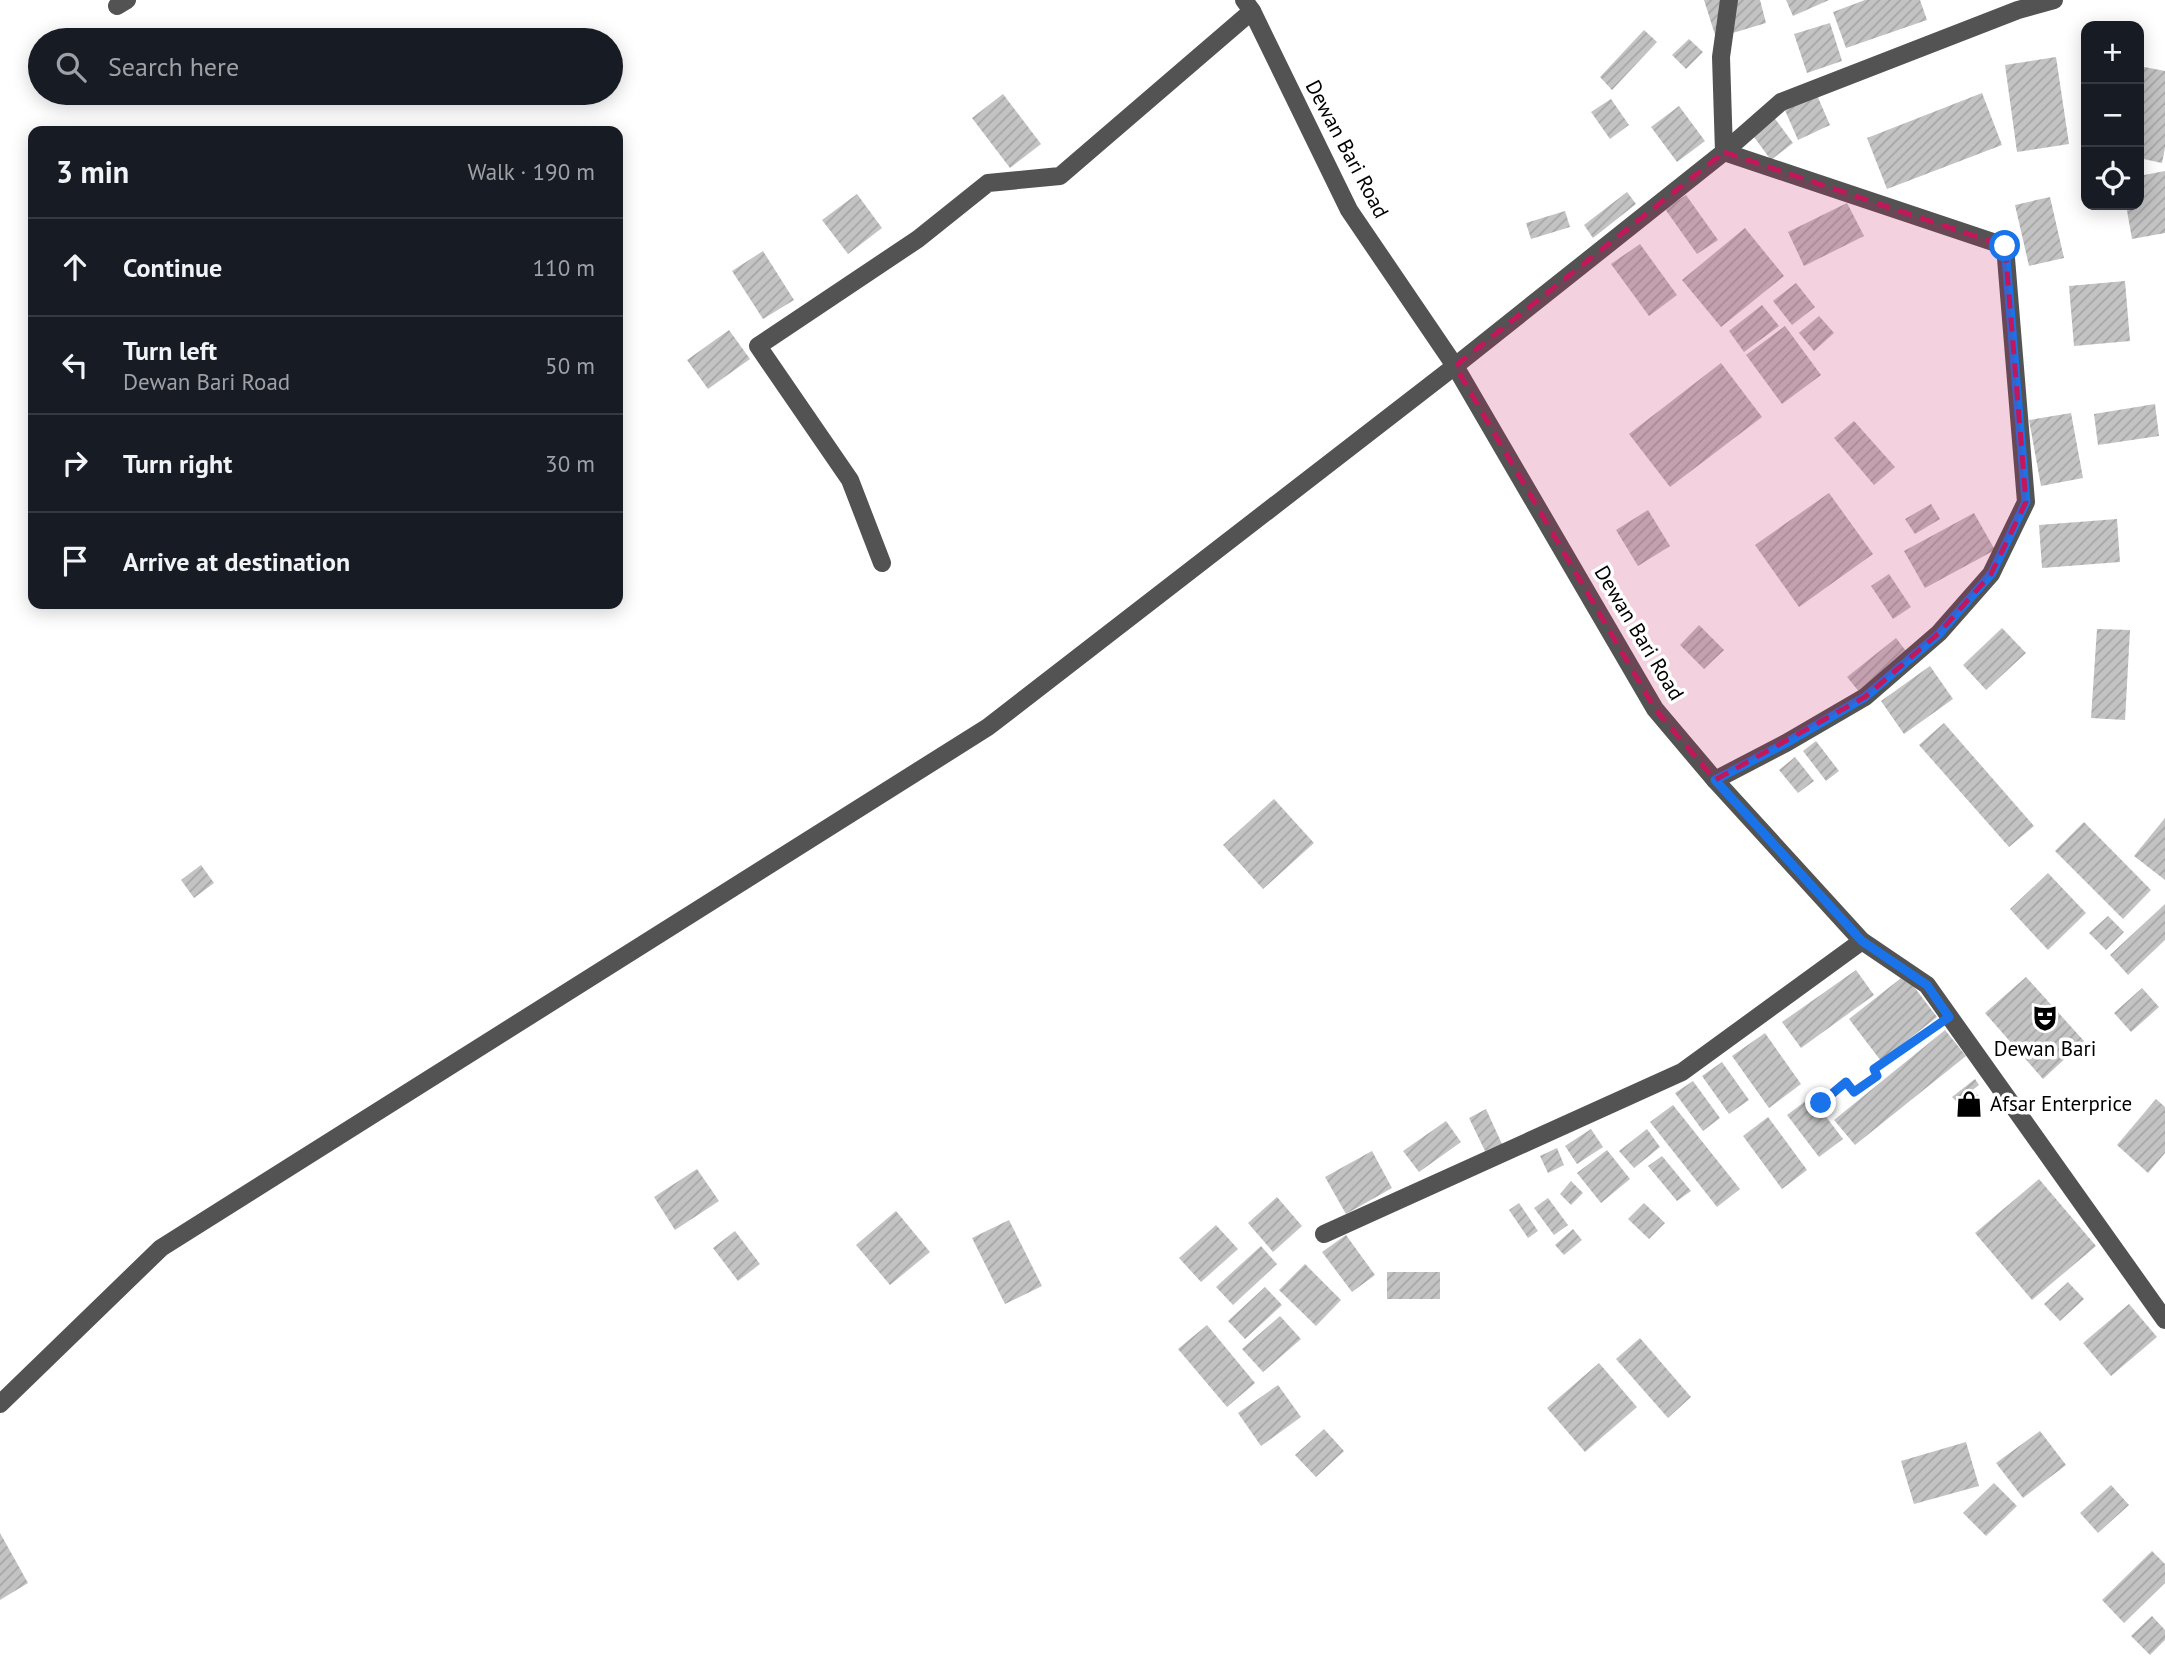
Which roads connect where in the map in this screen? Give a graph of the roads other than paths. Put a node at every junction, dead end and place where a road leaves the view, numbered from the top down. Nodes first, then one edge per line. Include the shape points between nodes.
1 (1729, 0) edge
2 (2054, 0) edge
3 (1248, 5) edge
4 (1724, 152) junction
5 (1455, 366) junction
6 (883, 563) dead end
7 (1715, 780) junction
8 (1862, 941) junction
9 (1324, 1234) dead end
10 (2165, 1320) edge
11 (0, 1404) edge

1 - 4 street via 1721,57
2 - 4 street via 1781,102
3 - 5 street, Dewan Bari Road via 1349,210
3 - 6 street via 1060,176 988,183 918,239 758,346 850,480
4 - 5 street
4 - 7 street via 2005,246 2026,502 1992,573 1939,634 1865,697
5 - 7 street, Dewan Bari Road via 1655,709
5 - 11 street via 988,727 161,1248
7 - 8 street, Dewan Bari Road
8 - 9 street via 1682,1072
8 - 10 street, Dewan Bari Road via 1927,985

